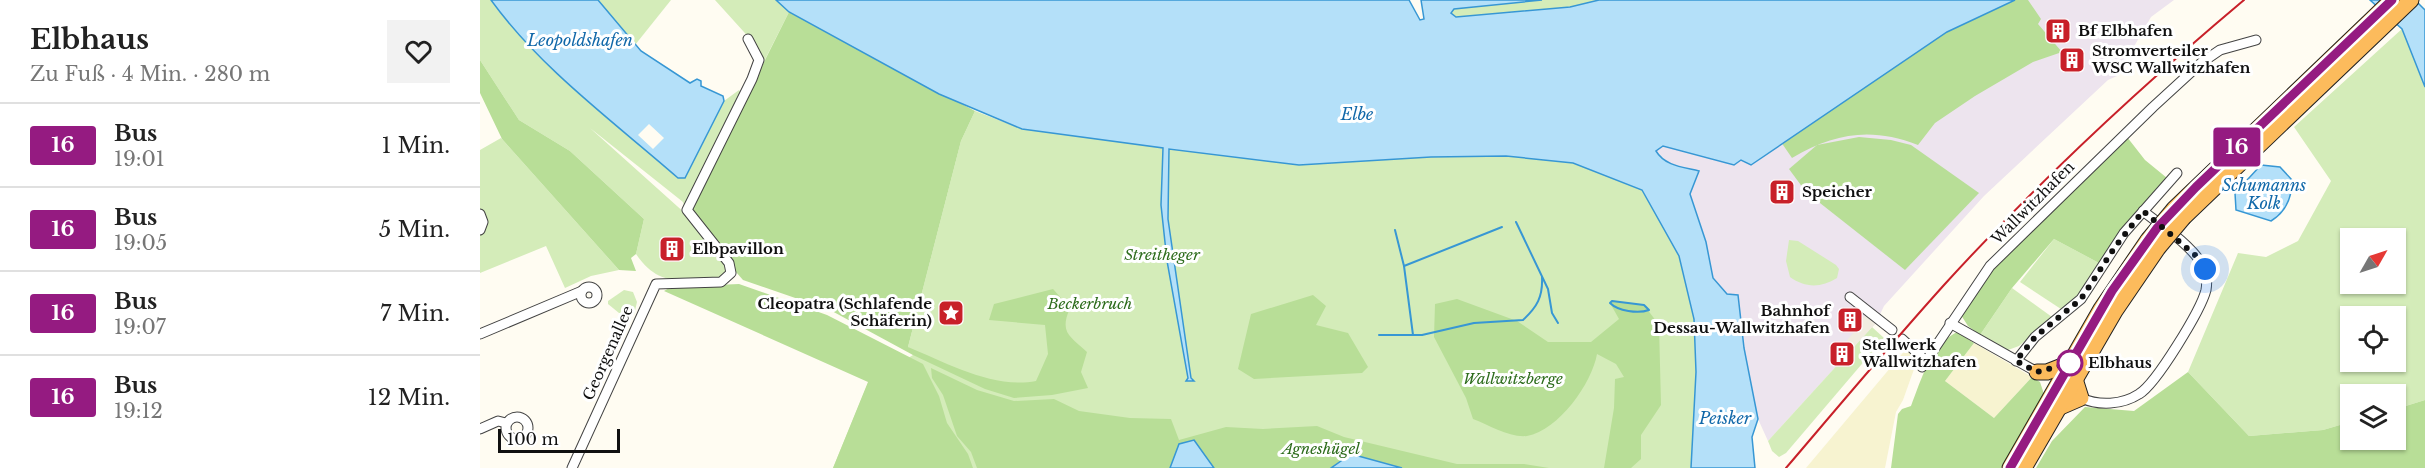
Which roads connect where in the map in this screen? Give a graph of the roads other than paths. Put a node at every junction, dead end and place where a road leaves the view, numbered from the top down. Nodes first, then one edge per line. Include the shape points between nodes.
1 (2392, 0) edge
2 (2411, 0) edge
3 (2373, 27) junction
4 (748, 39) dead end
5 (2256, 40) dead end
6 (2177, 173) dead end
7 (2143, 211) junction
8 (480, 214) edge
9 (480, 230) edge
10 (2153, 244) junction
11 (582, 291) dead end
12 (1850, 297) dead end
13 (1950, 323) junction
14 (1892, 330) dead end
15 (480, 334) edge
16 (1902, 339) dead end
17 (2016, 361) junction
18 (2070, 363) junction
19 (2037, 372) junction
20 (2075, 379) junction
21 (2055, 390) junction
22 (2081, 398) junction
23 (2058, 408) junction
24 (506, 423) dead end
25 (480, 429) edge
26 (572, 468) edge
27 (2010, 468) edge
28 (2024, 468) edge

1 - 3 highway
2 - 3 highway
3 - 10 highway, bridge via 2216,176
4 - 26 street, Georgenallee via 759,60 687,210 729,263 731,273 721,282 656,284
5 - 13 street, Wallwitzhafen via 2220,50 2185,77 1990,266
6 - 7 street
7 - 17 street via 2081,299 2035,337
7 - 22 street via 2199,259 2206,274 2204,296 2159,375 2147,388 2113,404
8 - 9 street
10 - 18 highway via 2112,291
10 - 20 highway
11 - 15 street
12 - 14 street
13 - 16 street, Wallwitzhafen via 1924,364
13 - 17 street
17 - 19 street
18 - 19 highway
18 - 21 highway
19 - 21 highway
20 - 22 highway
20 - 23 highway
21 - 27 highway
22 - 23 highway
23 - 28 highway
24 - 25 street via 498,421

